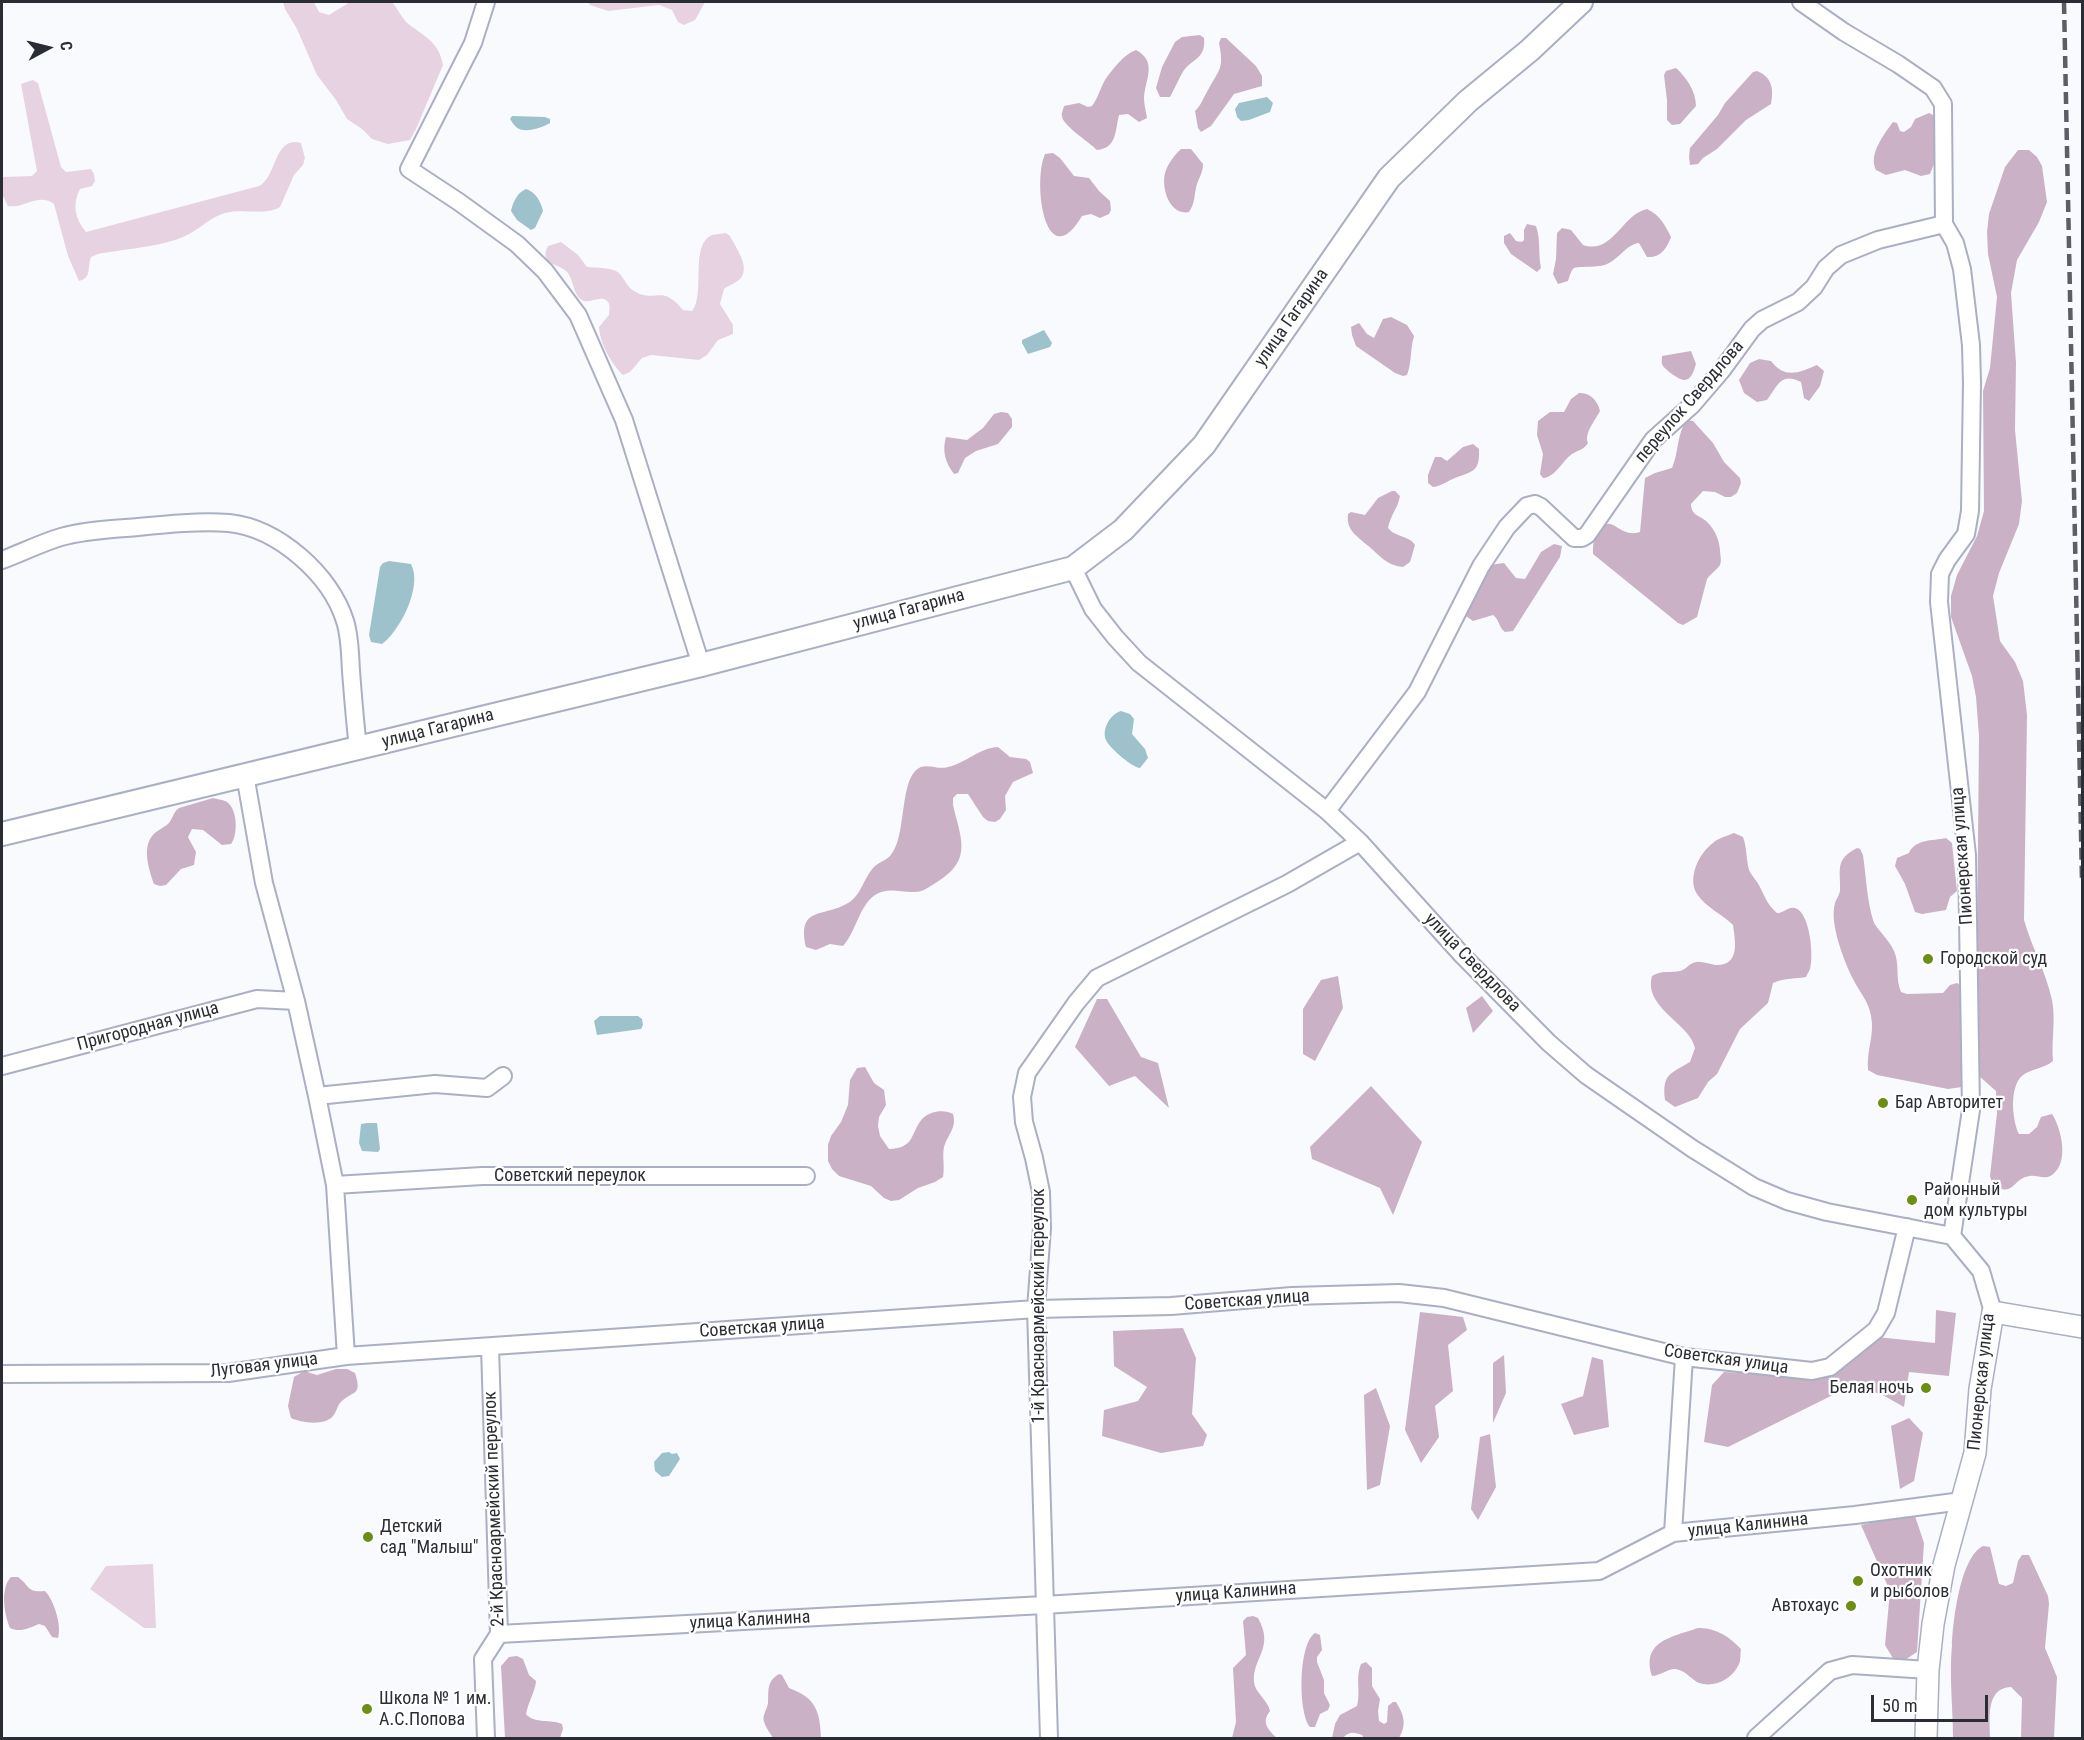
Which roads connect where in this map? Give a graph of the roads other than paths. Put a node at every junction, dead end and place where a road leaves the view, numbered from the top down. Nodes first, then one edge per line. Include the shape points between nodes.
1 (486, 2) edge
2 (1581, 2) edge
3 (1801, 2) edge
4 (1944, 224) junction
5 (2, 560) edge
6 (1073, 568) junction
7 (701, 665) junction
8 (357, 748) junction
9 (245, 775) junction
10 (1327, 812) junction
11 (2, 834) edge
12 (1360, 842) junction
13 (296, 1001) junction
14 (2, 1065) edge
15 (503, 1076) dead end
16 (317, 1096) junction
17 (806, 1176) dead end
18 (334, 1185) junction
19 (1907, 1227) junction
20 (1952, 1236) junction
21 (1036, 1309) junction
22 (1993, 1312) junction
23 (2082, 1327) edge
24 (490, 1347) junction
25 (345, 1356) junction
26 (1684, 1357) junction
27 (2, 1374) edge
28 (1962, 1501) junction
29 (1674, 1533) junction
30 (1044, 1605) junction
31 (499, 1635) junction
32 (1928, 1670) junction
33 (486, 1738) edge
34 (1049, 1738) edge
35 (1756, 1738) edge
36 (1926, 1738) edge

1 - 7 street via 473,43 409,169 518,244 579,315 624,420
2 - 6 main road, улица Гагарина via 1468,101 1389,178 1204,445 1123,530
3 - 4 street via 1933,88 1943,104
4 - 10 street, переулок Свердлова via 1878,240 1842,255 1798,302 1752,328 1692,405 1653,440 1587,535 1574,538 1542,507 1527,506 1507,527 1481,566 1417,692
4 - 20 street, Пионерская улица via 1955,243 1962,269 1972,383 1970,511 1966,534 1940,574 1939,602 1966,855 1971,1110
5 - 8 street via 62,537 170,524 230,523 276,540 321,577 333,592 345,622
6 - 7 main road, улица Гагарина
6 - 10 street, улица Свердлова via 1093,609 1139,663
7 - 8 main road, улица Гагарина
8 - 9 main road, улица Гагарина
9 - 11 main road, улица Гагарина
9 - 13 street via 264,883
10 - 12 street, улица Свердлова
12 - 19 street, улица Свердлова via 1462,955 1586,1076 1754,1187 1827,1212
12 - 21 street, 1-й Красноармейский переулок via 1287,884 1097,978 1040,1054 1028,1073 1022,1097 1041,1192
13 - 14 street, Пригородная улица via 257,999
13 - 16 street
15 - 16 street via 488,1088 435,1084
16 - 18 street
17 - 18 street, Советский переулок via 482,1176
18 - 25 street
19 - 20 street, улица Свердлова
19 - 26 street, Советская улица via 1886,1313 1876,1330 1830,1367 1812,1371
20 - 22 street, Пионерская улица via 1981,1271
21 - 24 street, Советская улица
21 - 26 street, Советская улица via 1399,1293 1444,1298
21 - 30 street, 1-й Красноармейский переулок
22 - 23 street
22 - 28 street, Пионерская улица via 1980,1389 1975,1453
24 - 25 street, Луговая улица
24 - 31 street, 2-й Красноармейский переулок
25 - 27 street, Луговая улица via 228,1373
26 - 29 street
28 - 29 street, улица Калинина
28 - 32 street, Пионерская улица via 1944,1565
29 - 30 street, улица Калинина via 1599,1570
30 - 31 street, улица Калинина
30 - 34 street, 1-й Красноармейский переулок
31 - 33 street, 2-й Красноармейский переулок via 483,1659
32 - 35 street via 1852,1665 1830,1671
32 - 36 street, Пионерская улица

